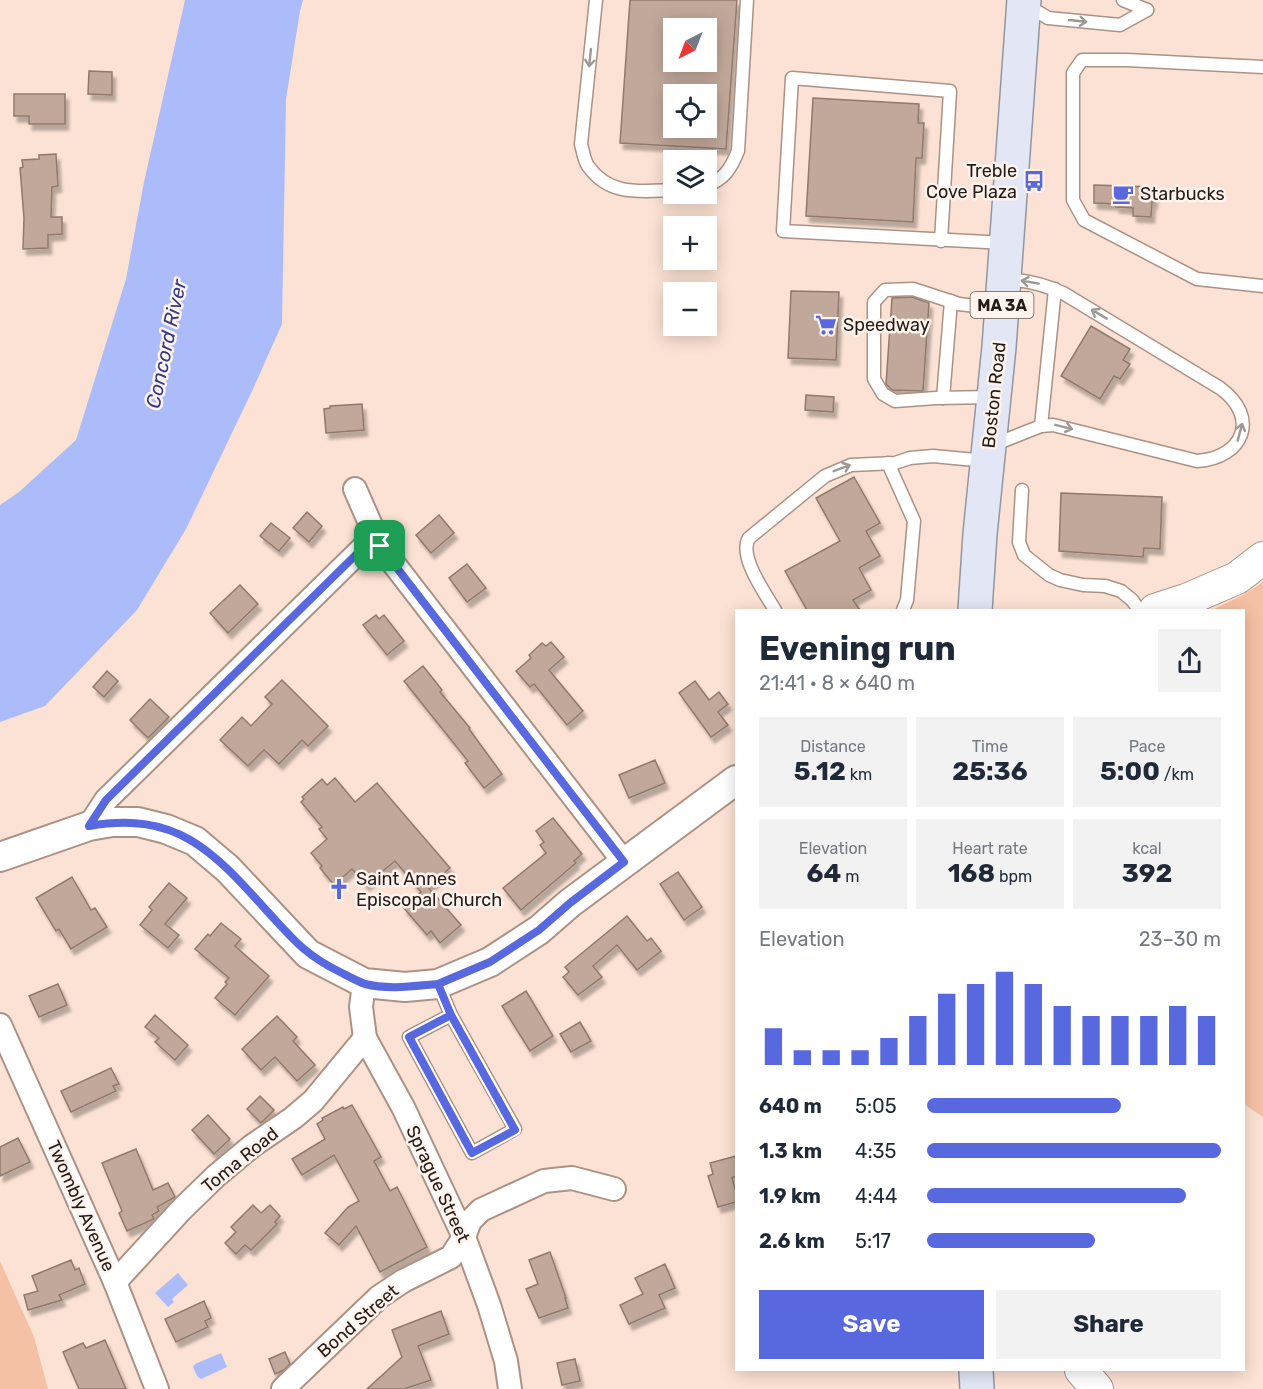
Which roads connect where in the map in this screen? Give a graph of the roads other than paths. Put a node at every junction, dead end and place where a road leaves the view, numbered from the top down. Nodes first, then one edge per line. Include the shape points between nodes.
1 (596, 0) edge
2 (747, 0) edge
3 (1123, 0) edge
4 (1028, 1) edge
5 (1263, 67) edge
6 (717, 182) edge
7 (663, 190) edge
8 (941, 241) junction
9 (1006, 243) junction
10 (1263, 286) edge
11 (1055, 289) junction
12 (1003, 294) junction
13 (951, 301) junction
14 (994, 397) junction
15 (943, 398) junction
16 (1041, 426) junction
17 (988, 454) junction
18 (888, 463) junction
19 (355, 489) dead end
20 (1022, 490) dead end
21 (375, 536) junction
22 (1263, 558) edge
23 (774, 609) edge
24 (903, 609) edge
25 (975, 609) edge
26 (1138, 609) edge
27 (1158, 609) edge
28 (735, 781) edge
29 (89, 826) junction
30 (0, 856) edge
31 (624, 862) junction
32 (364, 983) junction
33 (438, 984) junction
34 (451, 1015) junction
35 (0, 1025) edge
36 (365, 1038) junction
37 (614, 1189) dead end
38 (464, 1237) junction
39 (115, 1282) junction
40 (976, 1371) edge
41 (157, 1389) edge
42 (283, 1389) edge
43 (510, 1389) edge
44 (977, 1389) edge

1 -> 7 lane via 580,144 587,165 603,181 626,191
2 - 6 lane via 738,151 730,170
4 -> 3 lane via 1047,18 1120,25 1148,10
4 - 9 main road, Boston Road / MA 3A
5 - 10 lane via 1082,60 1073,73 1073,200 1084,220 1197,279
8 - 8 lane via 783,231 792,78 950,91
8 - 9 lane
9 - 12 main road, Boston Road / MA 3A
11 -> 12 lane via 1029,280
11 - 16 lane
16 -> 11 lane via 1053,425 1197,461 1225,454 1243,429 1239,406 1228,394
12 - 13 lane
12 - 14 main road, Boston Road / MA 3A
13 - 15 lane
13 - 15 lane via 913,289 885,290 874,302 874,379 883,394 895,401
14 - 15 lane
14 - 17 main road, Boston Road / MA 3A
16 - 17 lane
17 - 18 lane
17 - 25 main road, Boston Road / MA 3A
23 -> 18 lane via 747,560 749,538 825,476 851,465
18 - 24 lane via 914,521
19 - 21 street
20 - 26 lane via 1019,542 1024,555 1060,580 1121,591
21 - 29 street via 106,800
21 - 31 street
22 - 27 main road via 1237,578
28 - 31 street
29 - 30 street
29 - 32 street via 138,822 195,841 228,869 308,954
31 - 33 street via 539,930 490,962
32 - 33 street via 405,987
32 - 36 street, Sprague Street via 361,1007
33 - 34 lane
34 - 34 lane via 409,1037 472,1153 515,1130
35 - 39 street, Twombly Avenue
36 - 38 street, Sprague Street via 404,1109
36 - 39 street, Toma Road via 313,1101 216,1176
37 - 38 street, Bond Street via 572,1178 544,1181 481,1210 470,1221
38 - 42 street, Bond Street via 451,1257 380,1297
38 - 43 street, Sprague Street via 489,1305
39 - 41 street, Twombly Avenue
40 - 44 main road

